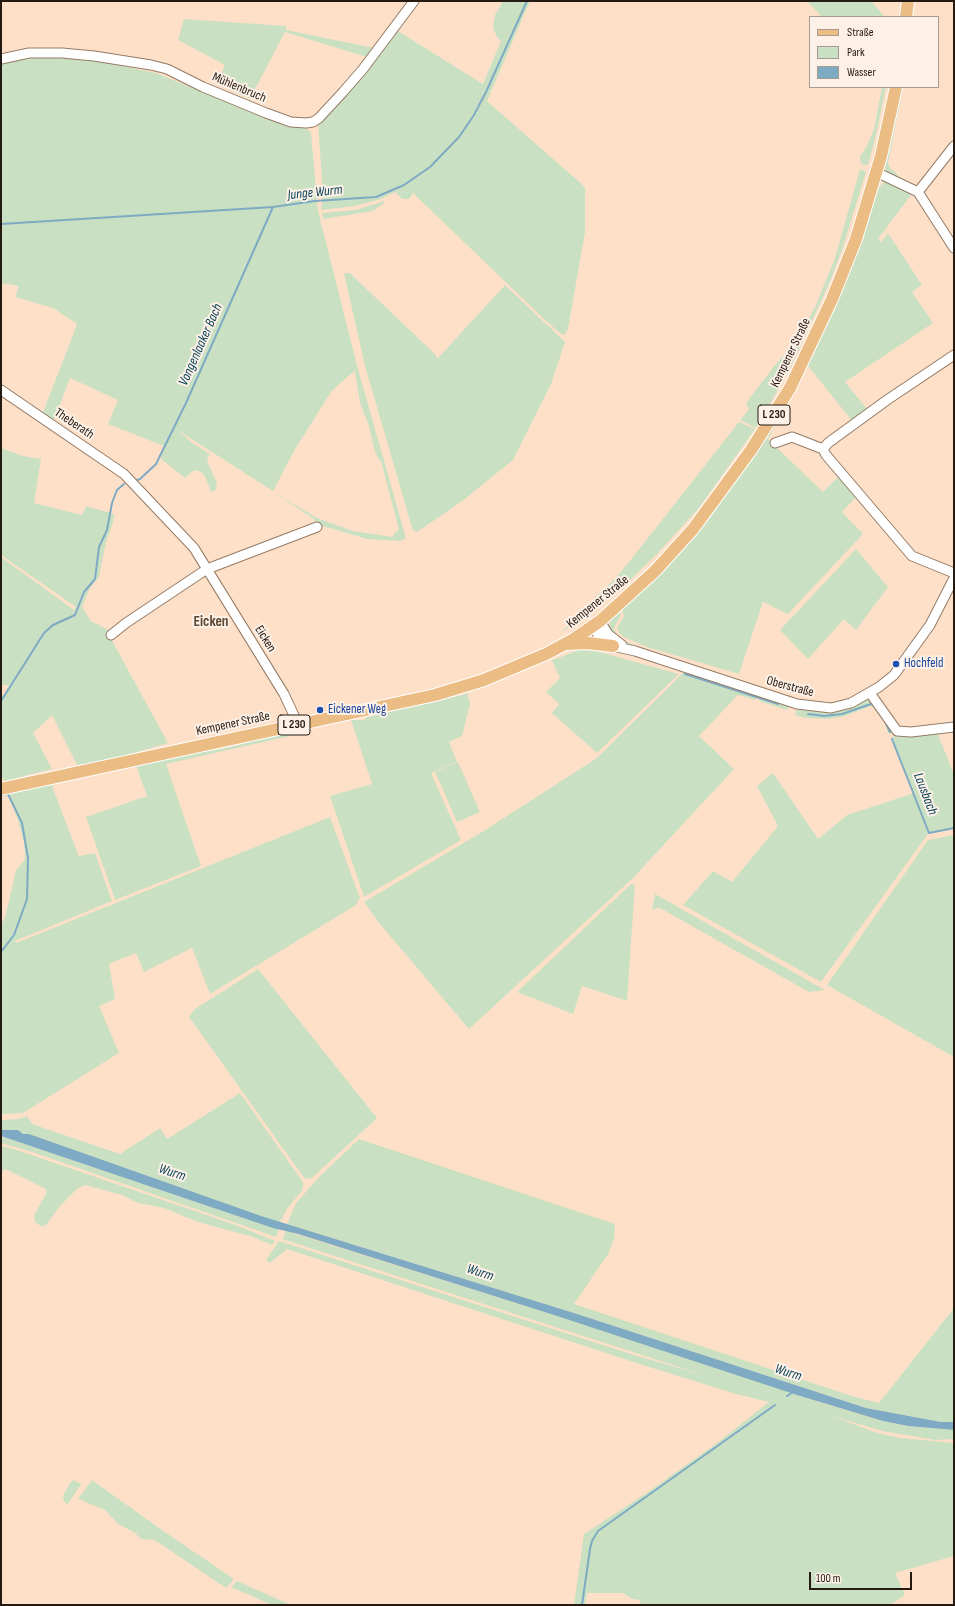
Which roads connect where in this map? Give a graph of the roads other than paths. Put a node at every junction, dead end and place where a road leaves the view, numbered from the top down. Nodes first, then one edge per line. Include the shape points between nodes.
1 (414, 1) edge
2 (908, 1) edge
3 (906, 16) edge
4 (1, 59) edge
5 (896, 88) edge
6 (954, 146) edge
7 (876, 172) junction
8 (918, 192) junction
9 (954, 248) edge
10 (954, 355) edge
11 (1, 390) edge
12 (775, 443) dead end
13 (823, 450) junction
14 (132, 481) joint
15 (317, 527) dead end
16 (207, 569) junction
17 (954, 573) edge
18 (954, 579) edge
19 (596, 624) junction
20 (111, 635) dead end
21 (566, 644) junction
22 (613, 646) junction
23 (634, 651) junction
24 (870, 693) junction
25 (298, 724) junction
26 (954, 727) edge
27 (1, 789) edge

1 - 4 street, Mühlenbruch via 343,92 319,118 306,123 291,122 266,113 167,69 151,65 68,53 28,53
2 - 3 main road
5 - 7 main road, Kempener Straße / L 230
6 - 8 street
7 - 8 street
7 - 19 main road, Kempener Straße / L 230 via 844,272 802,364 777,410 693,529 655,571
8 - 9 street
10 - 13 street via 887,400 828,443
11 - 14 street, Theberath
12 - 13 street via 792,437
13 - 17 street via 912,556
14 - 16 street, Eicken via 194,548
15 - 16 street
16 - 20 street
16 - 25 street, Eicken via 284,694
18 - 24 street, Oberstraße via 930,625 894,675
19 - 21 main road, Kempener Straße / L 230
19 - 22 street via 600,637
19 - 23 street via 616,642
21 - 22 main road
21 - 25 main road, Kempener Straße / L 230 via 508,671 449,690
22 - 23 street
23 - 24 street, Oberstraße via 797,704 820,708 835,707 851,703
24 - 26 street via 897,731
25 - 27 main road, Kempener Straße / L 230

